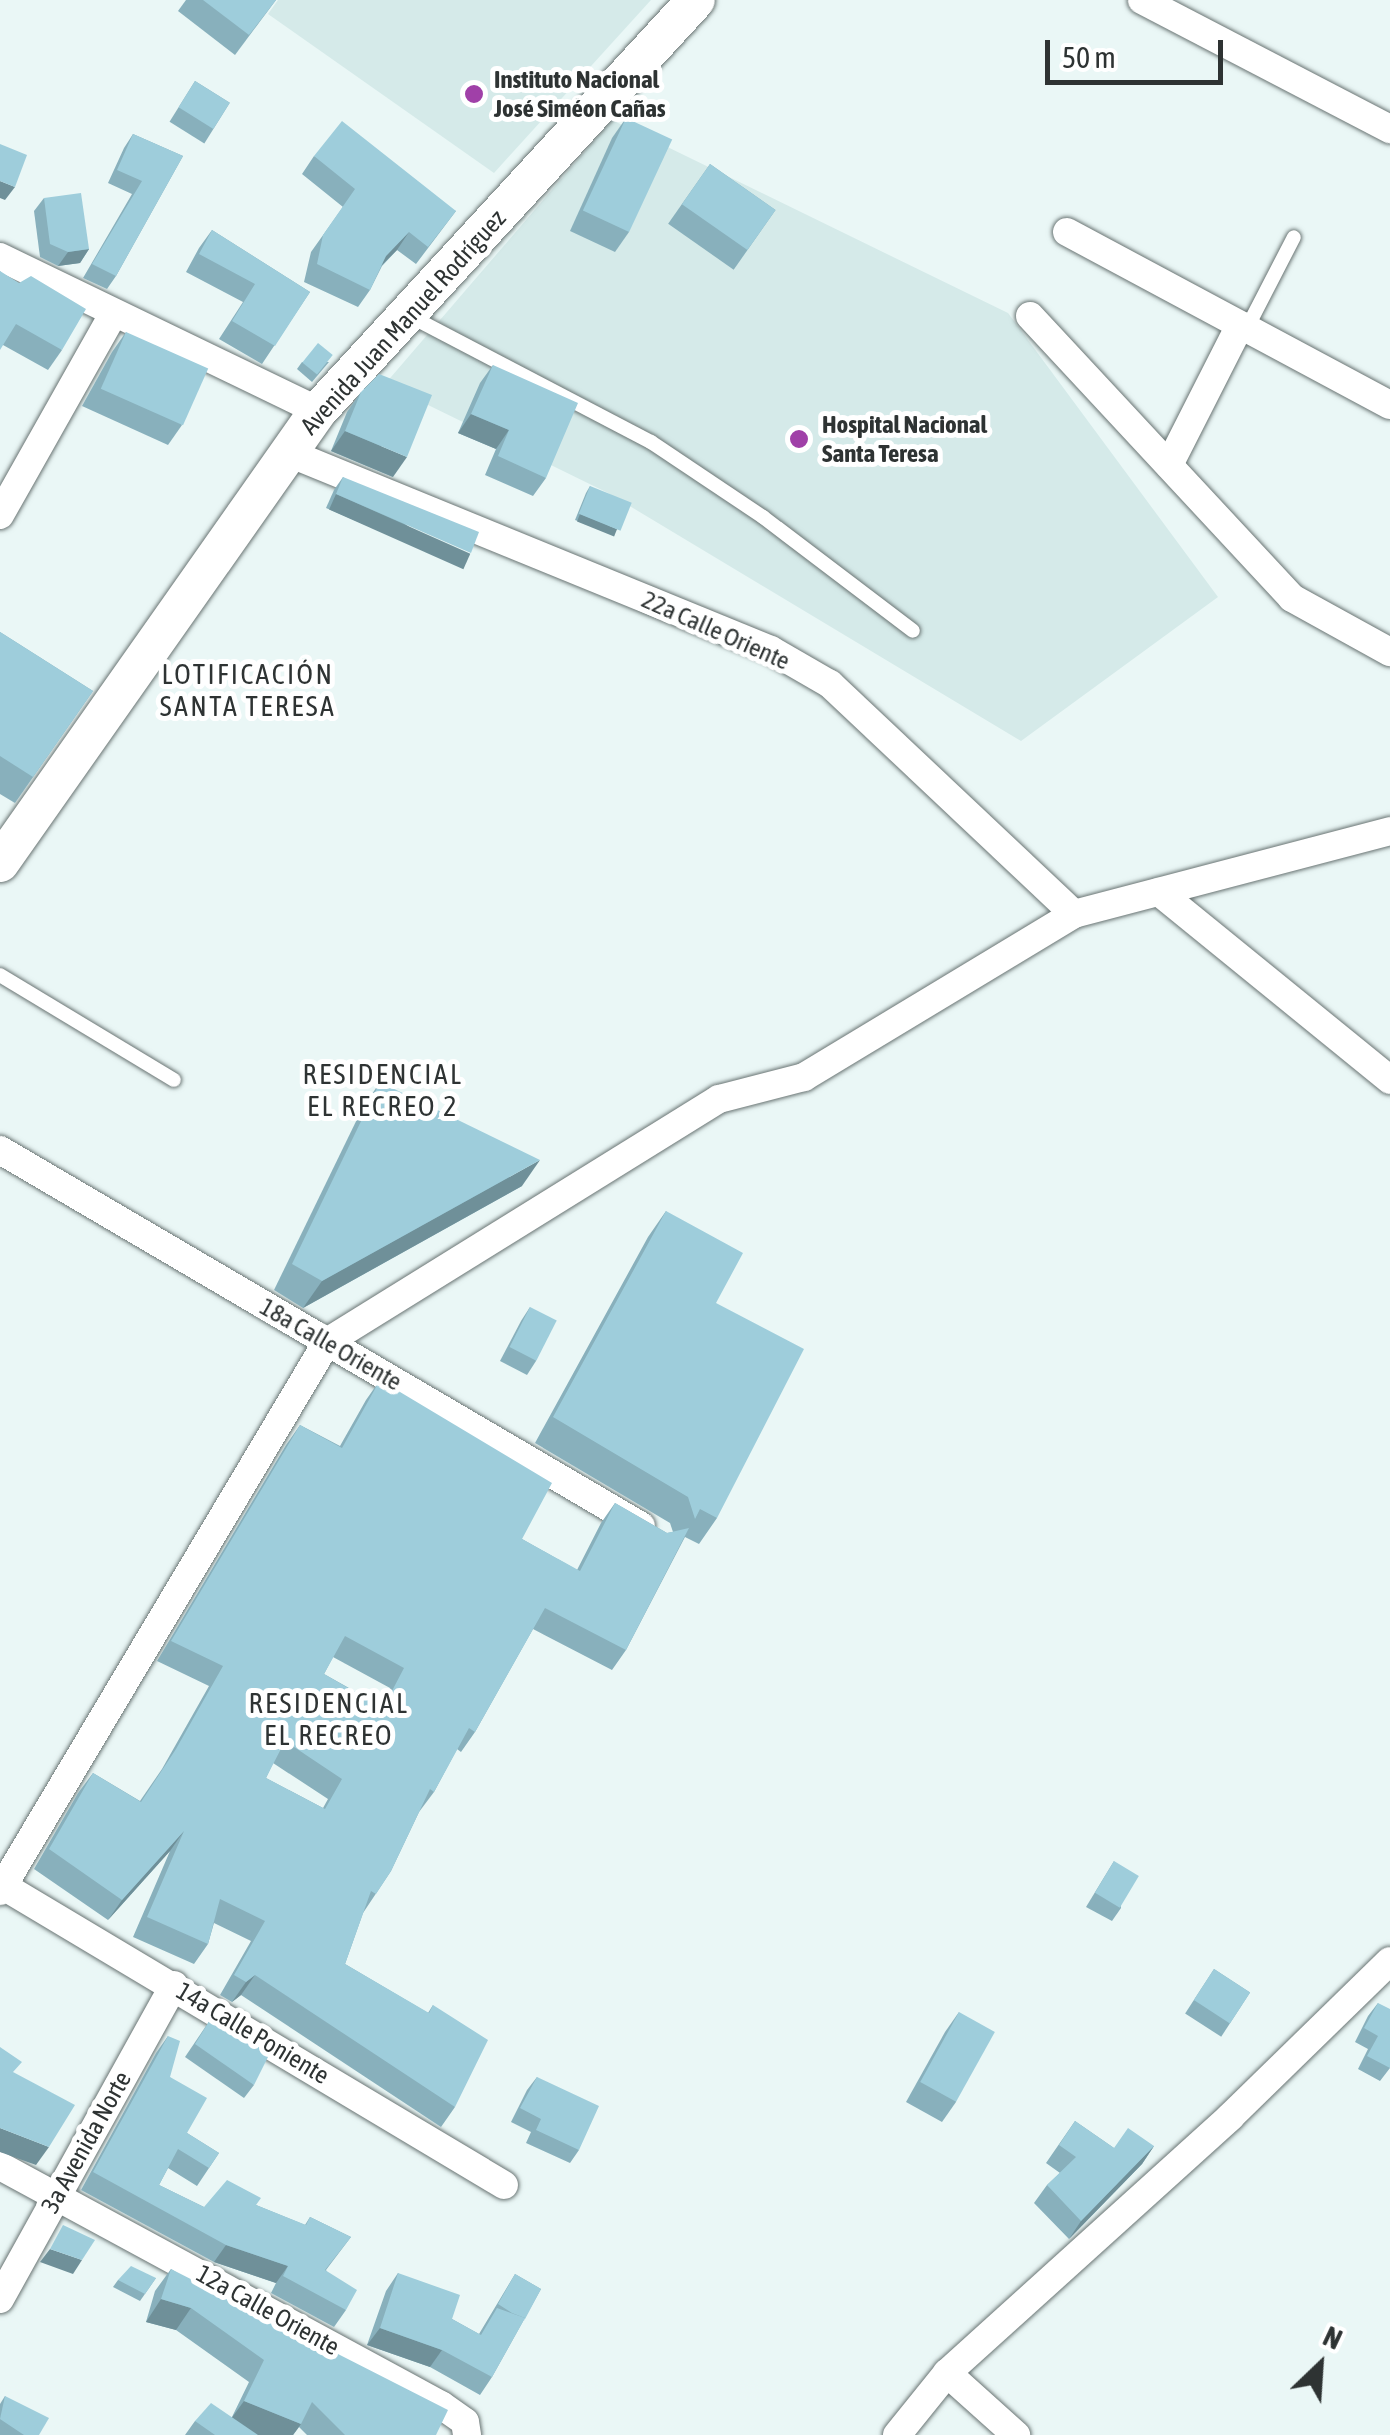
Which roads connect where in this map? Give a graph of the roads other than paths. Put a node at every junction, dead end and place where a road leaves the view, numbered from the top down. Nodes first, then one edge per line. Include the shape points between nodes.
1 (696, 0) edge
2 (1142, 0) edge
3 (1390, 129) edge
4 (1067, 232) dead end
5 (1294, 237) dead end
6 (0, 256) edge
7 (114, 313) junction
8 (407, 314) junction
9 (1030, 316) dead end
10 (1244, 327) junction
11 (1390, 405) edge
12 (318, 411) junction
13 (289, 453) junction
14 (1168, 464) junction
15 (0, 514) edge
16 (913, 630) dead end
17 (1390, 652) edge
18 (1390, 831) edge
19 (0, 864) edge
20 (1159, 892) junction
21 (1074, 914) junction
22 (0, 975) edge
23 (174, 1080) dead end
24 (1390, 1080) edge
25 (0, 1150) edge
26 (327, 1342) junction
27 (661, 1538) edge
28 (1, 1887) edge
29 (1390, 1961) edge
30 (174, 1985) junction
31 (0, 2166) edge
32 (504, 2185) dead end
33 (56, 2196) junction
34 (0, 2300) edge
35 (947, 2374) junction
36 (467, 2435) edge
37 (896, 2435) edge
38 (1016, 2435) edge

1 - 8 street, Avenida Juan Manuel Rodríguez
2 - 3 street
4 - 10 street
5 - 10 lane
6 - 7 street
7 - 12 street
7 - 15 street
8 - 12 street, Avenida Juan Manuel Rodríguez
8 - 16 lane via 651,442
9 - 14 street
10 - 11 street
10 - 14 street
12 - 13 street, Avenida Juan Manuel Rodríguez
13 - 19 street, Avenida Juan Manuel Rodríguez via 95,704
13 - 21 street, 22a Calle Oriente via 771,650 830,684
14 - 17 street via 1292,598
18 - 20 street
20 - 21 street
20 - 24 street
21 - 26 street via 804,1077 718,1098
22 - 23 lane
25 - 26 street, 18a Calle Oriente
26 - 27 street, 18a Calle Oriente
26 - 28 street
28 - 30 street, 14a Calle Poniente
29 - 35 street
30 - 32 street, 14a Calle Poniente
30 - 33 street, 3a Avenida Norte
31 - 33 street
33 - 34 street, 3a Avenida Norte
33 - 36 street, 12a Calle Oriente via 442,2405 466,2422
35 - 37 street
35 - 38 street

